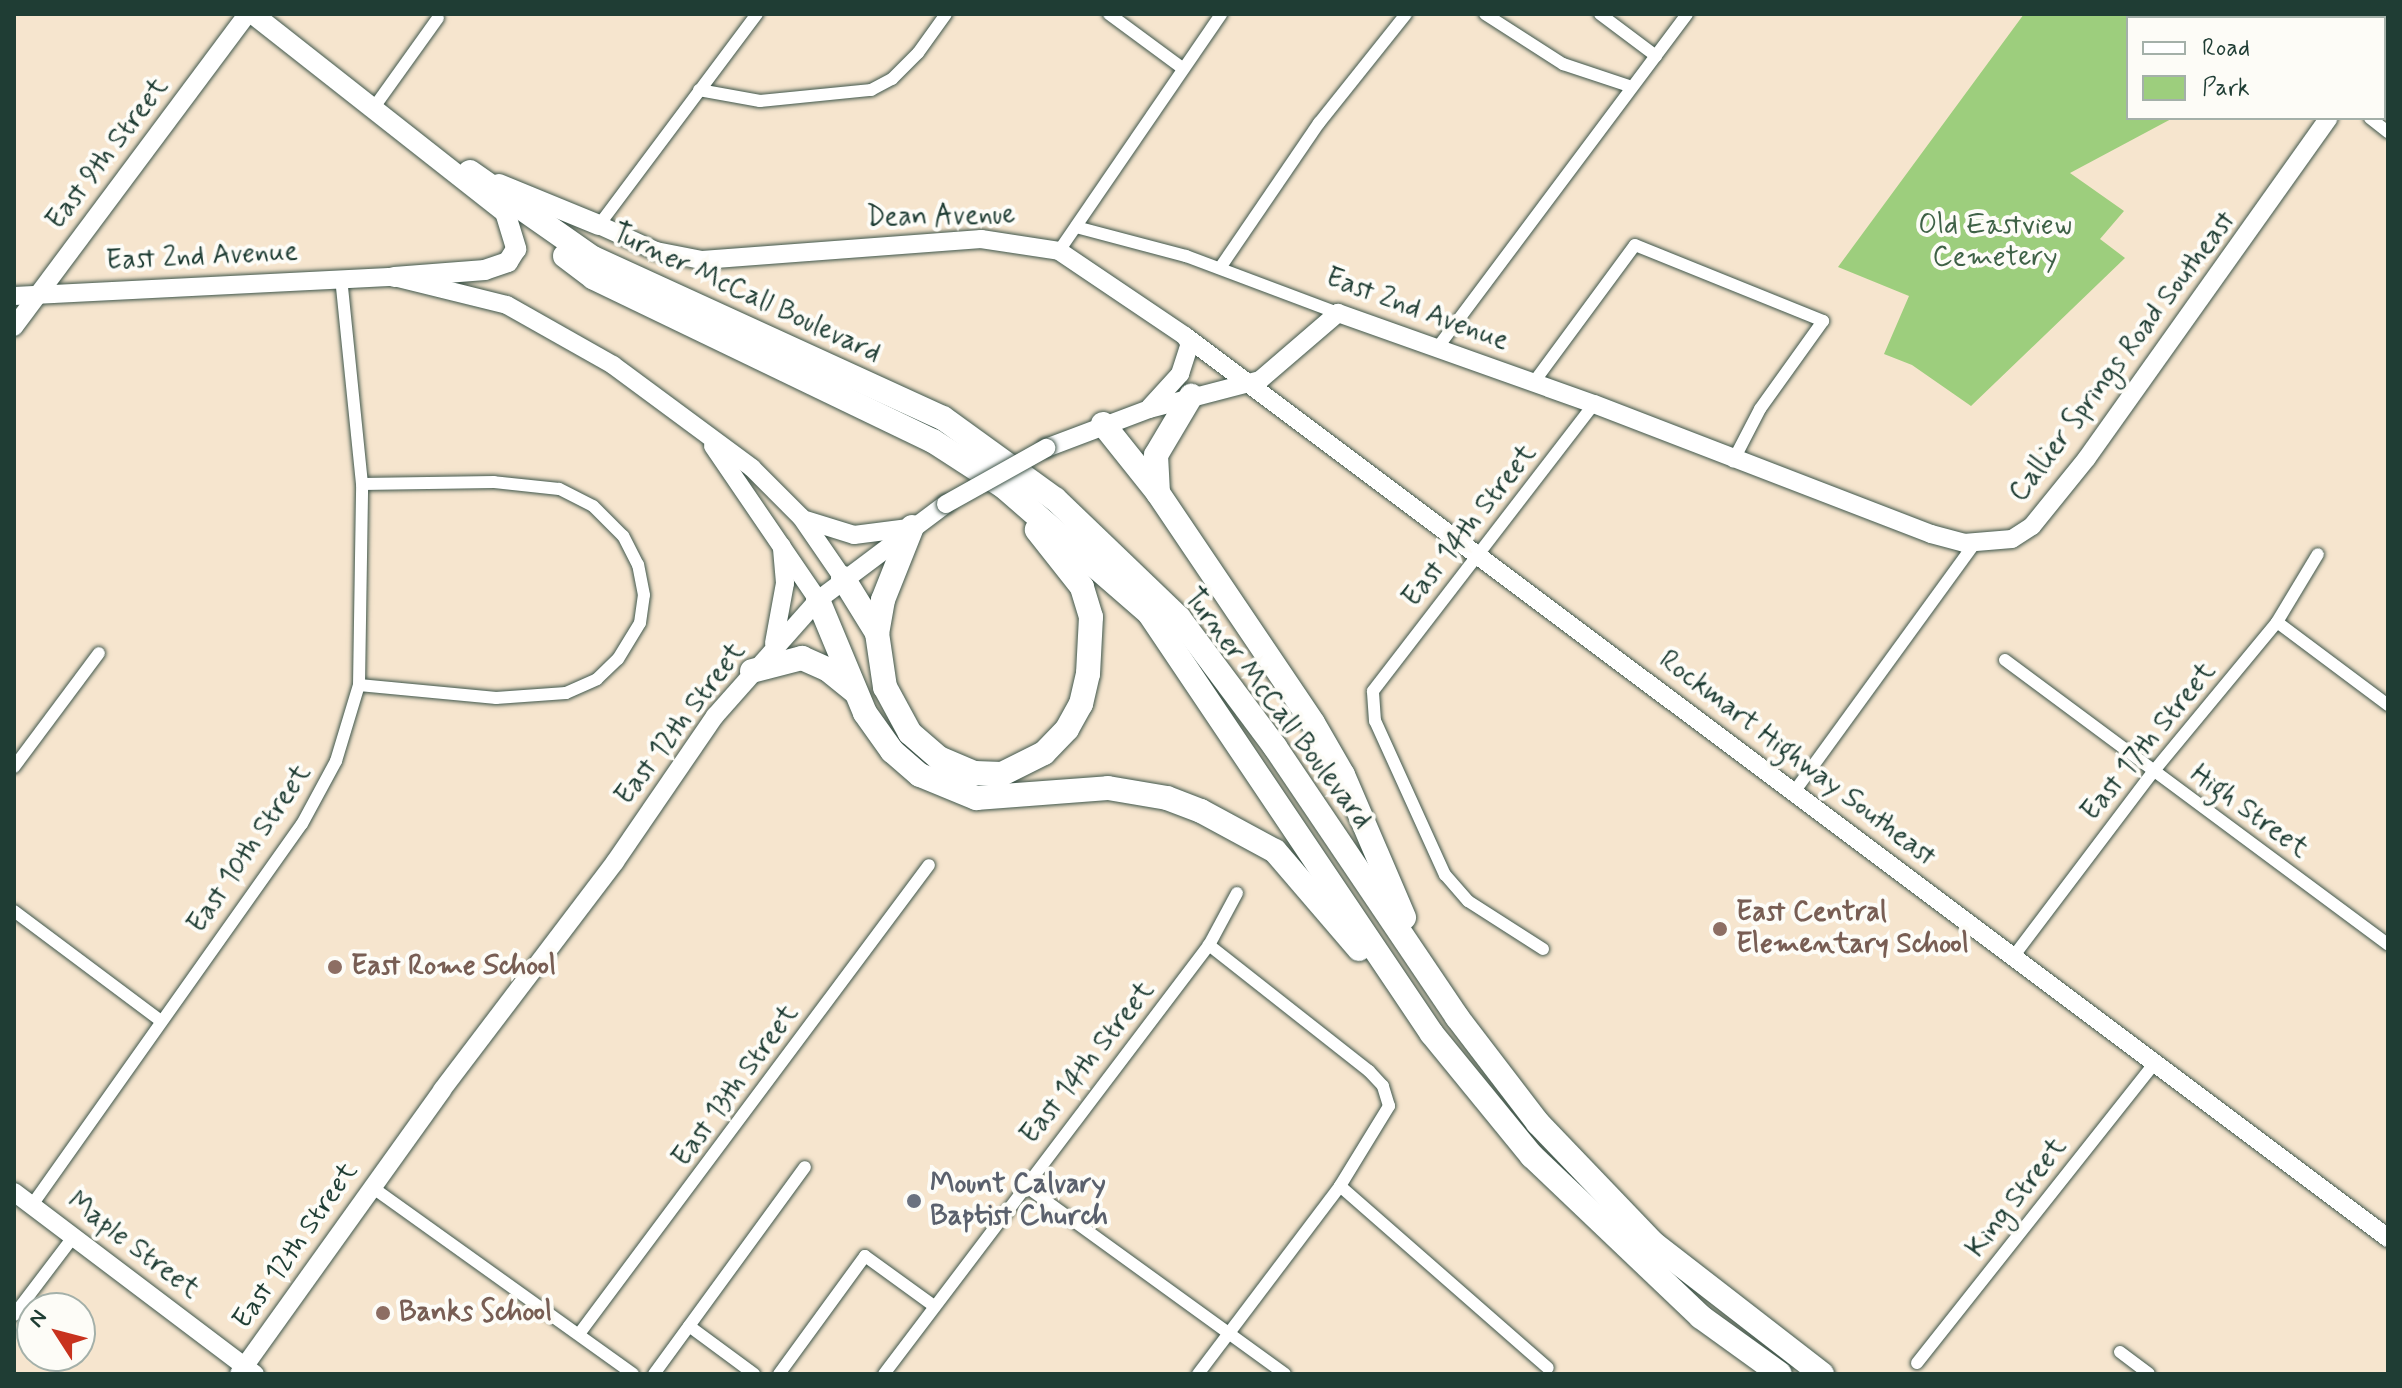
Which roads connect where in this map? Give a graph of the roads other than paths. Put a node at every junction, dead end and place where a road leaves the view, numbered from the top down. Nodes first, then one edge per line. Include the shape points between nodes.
1 (247, 14) edge
2 (253, 14) edge
3 (757, 14) edge
4 (946, 14) edge
5 (1109, 14) edge
6 (1221, 14) edge
7 (1406, 14) edge
8 (1485, 14) edge
9 (1600, 14) edge
10 (1687, 14) edge
11 (438, 18) dead end
12 (1656, 56) junction
13 (1181, 67) junction
14 (1629, 86) junction
15 (699, 90) junction
16 (375, 106) junction
17 (2328, 120) edge
18 (437, 156) junction
19 (470, 172) junction
20 (505, 212) junction
21 (599, 225) junction
22 (1076, 227) junction
23 (1059, 251) junction
24 (1220, 268) junction
25 (341, 277) junction
26 (394, 277) junction
27 (39, 294) junction
28 (14, 296) edge
29 (1338, 313) junction
30 (14, 327) edge
31 (1185, 336) junction
32 (1438, 347) junction
33 (1534, 382) junction
34 (1248, 384) junction
35 (1191, 396) junction
36 (1594, 404) junction
37 (1149, 409) junction
38 (1103, 424) junction
39 (704, 434) junction
40 (1733, 461) junction
41 (362, 484) junction
42 (1004, 487) junction
43 (1158, 493) junction
44 (801, 517) junction
45 (912, 527) junction
46 (781, 543) junction
47 (1975, 543) junction
48 (2318, 554) dead end
49 (1479, 555) junction
50 (843, 578) junction
51 (818, 600) junction
52 (2277, 622) junction
53 (877, 633) junction
54 (774, 646) junction
55 (99, 653) dead end
56 (2005, 660) dead end
57 (752, 671) junction
58 (359, 685) junction
59 (858, 695) junction
60 (2388, 705) edge
61 (14, 767) edge
62 (2153, 772) junction
63 (1794, 792) junction
64 (929, 865) dead end
65 (1237, 893) dead end
66 (14, 911) edge
67 (2388, 944) edge
68 (1209, 945) junction
69 (1543, 949) dead end
70 (2013, 957) junction
71 (1423, 963) junction
72 (161, 1021) junction
73 (1432, 1034) junction
74 (2155, 1063) junction
75 (805, 1167) dead end
76 (1024, 1185) junction
77 (1340, 1186) junction
78 (372, 1187) junction
79 (14, 1192) edge
80 (32, 1205) junction
81 (74, 1236) junction
82 (2388, 1238) edge
83 (934, 1306) junction
84 (14, 1315) edge
85 (689, 1326) junction
86 (1229, 1331) junction
87 (579, 1334) junction
88 (2120, 1352) dead end
89 (1917, 1363) dead end
90 (1548, 1368) dead end
91 (246, 1371) edge
92 (633, 1374) edge
93 (654, 1374) edge
94 (754, 1374) edge
95 (779, 1374) edge
96 (884, 1374) edge
97 (1198, 1374) edge
98 (1285, 1374) edge
99 (1780, 1374) edge
100 (1822, 1374) edge
101 (2149, 1374) edge

1 - 27 main road, East 9th Street
2 - 16 main road, Turner McCall Boulevard
3 - 15 street
4 - 15 street via 918,53 892,79 871,90 760,101
5 - 13 street
6 - 13 street
7 - 24 street via 1319,123
8 - 14 street via 1563,64
9 - 12 street
10 - 12 street
11 - 16 street
12 - 14 street
13 - 22 street
14 - 32 street
15 - 21 street
16 - 18 main road, Turner McCall Boulevard
17 - 47 main road, Callier Springs Road Southeast via 2194,314 2047,508 2012,539
18 - 19 main road, Turner McCall Boulevard
18 - 20 main road, Turner McCall Boulevard
19 - 21 main road
19 - 71 highway, Turner McCall Boulevard via 593,258 943,418 1055,499 1179,618
20 - 26 main road via 516,249 508,262 485,270
20 - 42 highway, Turner McCall Boulevard via 594,278 933,441
21 - 23 main road, Dean Avenue via 656,251 702,260 981,239
22 - 23 street
22 - 24 street, East 2nd Avenue
23 - 31 main road, Dean Avenue
24 - 29 street, East 2nd Avenue
25 - 26 main road, East 2nd Avenue
25 - 27 main road, East 2nd Avenue
25 - 41 street, East 10th Street
26 - 39 main road, East 2nd Avenue via 507,305 564,334 656,394
27 - 28 main road, East 2nd Avenue
27 - 30 main road, East 9th Street
29 - 32 main road, East 2nd Avenue
29 - 34 main road, East 12th Street via 1272,374
31 - 34 main road, Dean Avenue
31 - 37 main road via 1190,344 1180,374
32 - 33 main road, East 2nd Avenue
33 - 36 main road, East 2nd Avenue
33 - 40 street via 1635,245 1823,321 1760,409
34 - 35 main road, East 12th Street
34 - 49 main road, Rockmart Highway Southeast
35 - 37 main road, East 12th Street
35 - 43 highway via 1156,455
36 - 40 main road, East 2nd Avenue
36 - 49 street, East 14th Street
37 - 38 main road, East 12th Street
38 - 43 highway
38 - 45 main road, East 12th Street, bridge via 1046,448
39 - 44 main road via 752,468
39 - 46 main road
40 - 47 main road, Callier Springs Road Southeast via 1931,534
41 - 58 street, East 10th Street
41 - 58 street via 494,482 559,489 593,506 623,536 638,565 644,595 640,623 618,659 597,679 566,693 496,698
42 - 53 highway via 1082,587 1091,617 1088,674 1081,704 1067,729 1044,753 1002,774 975,773 939,758 910,733 885,687
42 - 73 highway, Turner McCall Boulevard via 1149,613
43 - 71 highway via 1343,775
44 - 45 main road via 854,535
44 - 50 main road
45 - 50 main road, East 12th Street
45 - 53 highway via 883,600
46 - 51 main road
46 - 54 main road via 785,583
47 - 63 street
48 - 52 street, East 17th Street
49 - 63 main road, Rockmart Highway Southeast
49 - 69 street, East 14th Street via 1377,683 1375,721 1456,890
50 - 51 main road, East 12th Street
50 - 53 highway
51 - 54 main road, East 12th Street
51 - 59 highway
52 - 60 street
52 - 62 street, East 17th Street
54 - 57 main road, East 12th Street
55 - 61 street
56 - 62 street, High Street
57 - 59 highway via 802,658 827,669
57 - 78 main road, East 12th Street
58 - 72 street, East 10th Street via 328,781
59 - 73 highway via 892,751 920,775 959,794 976,798 1078,788 1133,790 1201,811 1275,851
62 - 67 street, High Street
62 - 70 street, East 17th Street
63 - 70 main road, Rockmart Highway Southeast
64 - 87 street, East 13th Street
65 - 68 street, East 14th Street
66 - 72 street
68 - 76 street, East 14th Street
68 - 77 street via 1383,1086 1389,1106
70 - 74 main road, Rockmart Highway Southeast
71 - 100 highway, Turner McCall Boulevard via 1502,1076 1594,1186 1653,1243
72 - 80 street, East 10th Street
73 - 99 highway, Turner McCall Boulevard via 1532,1156 1646,1269
74 - 82 main road, Rockmart Highway Southeast
74 - 89 street, King Street
75 - 85 street
76 - 83 street, East 14th Street
76 - 86 street
77 - 86 street
77 - 90 street
78 - 87 street
78 - 91 main road, East 12th Street
79 - 80 main road, Maple Street
80 - 81 main road, Maple Street
81 - 84 street
81 - 91 main road, Maple Street
83 - 95 street via 865,1256
83 - 96 street, East 14th Street
85 - 93 street
85 - 94 street
86 - 97 street
86 - 98 street
87 - 92 street
88 - 101 street

